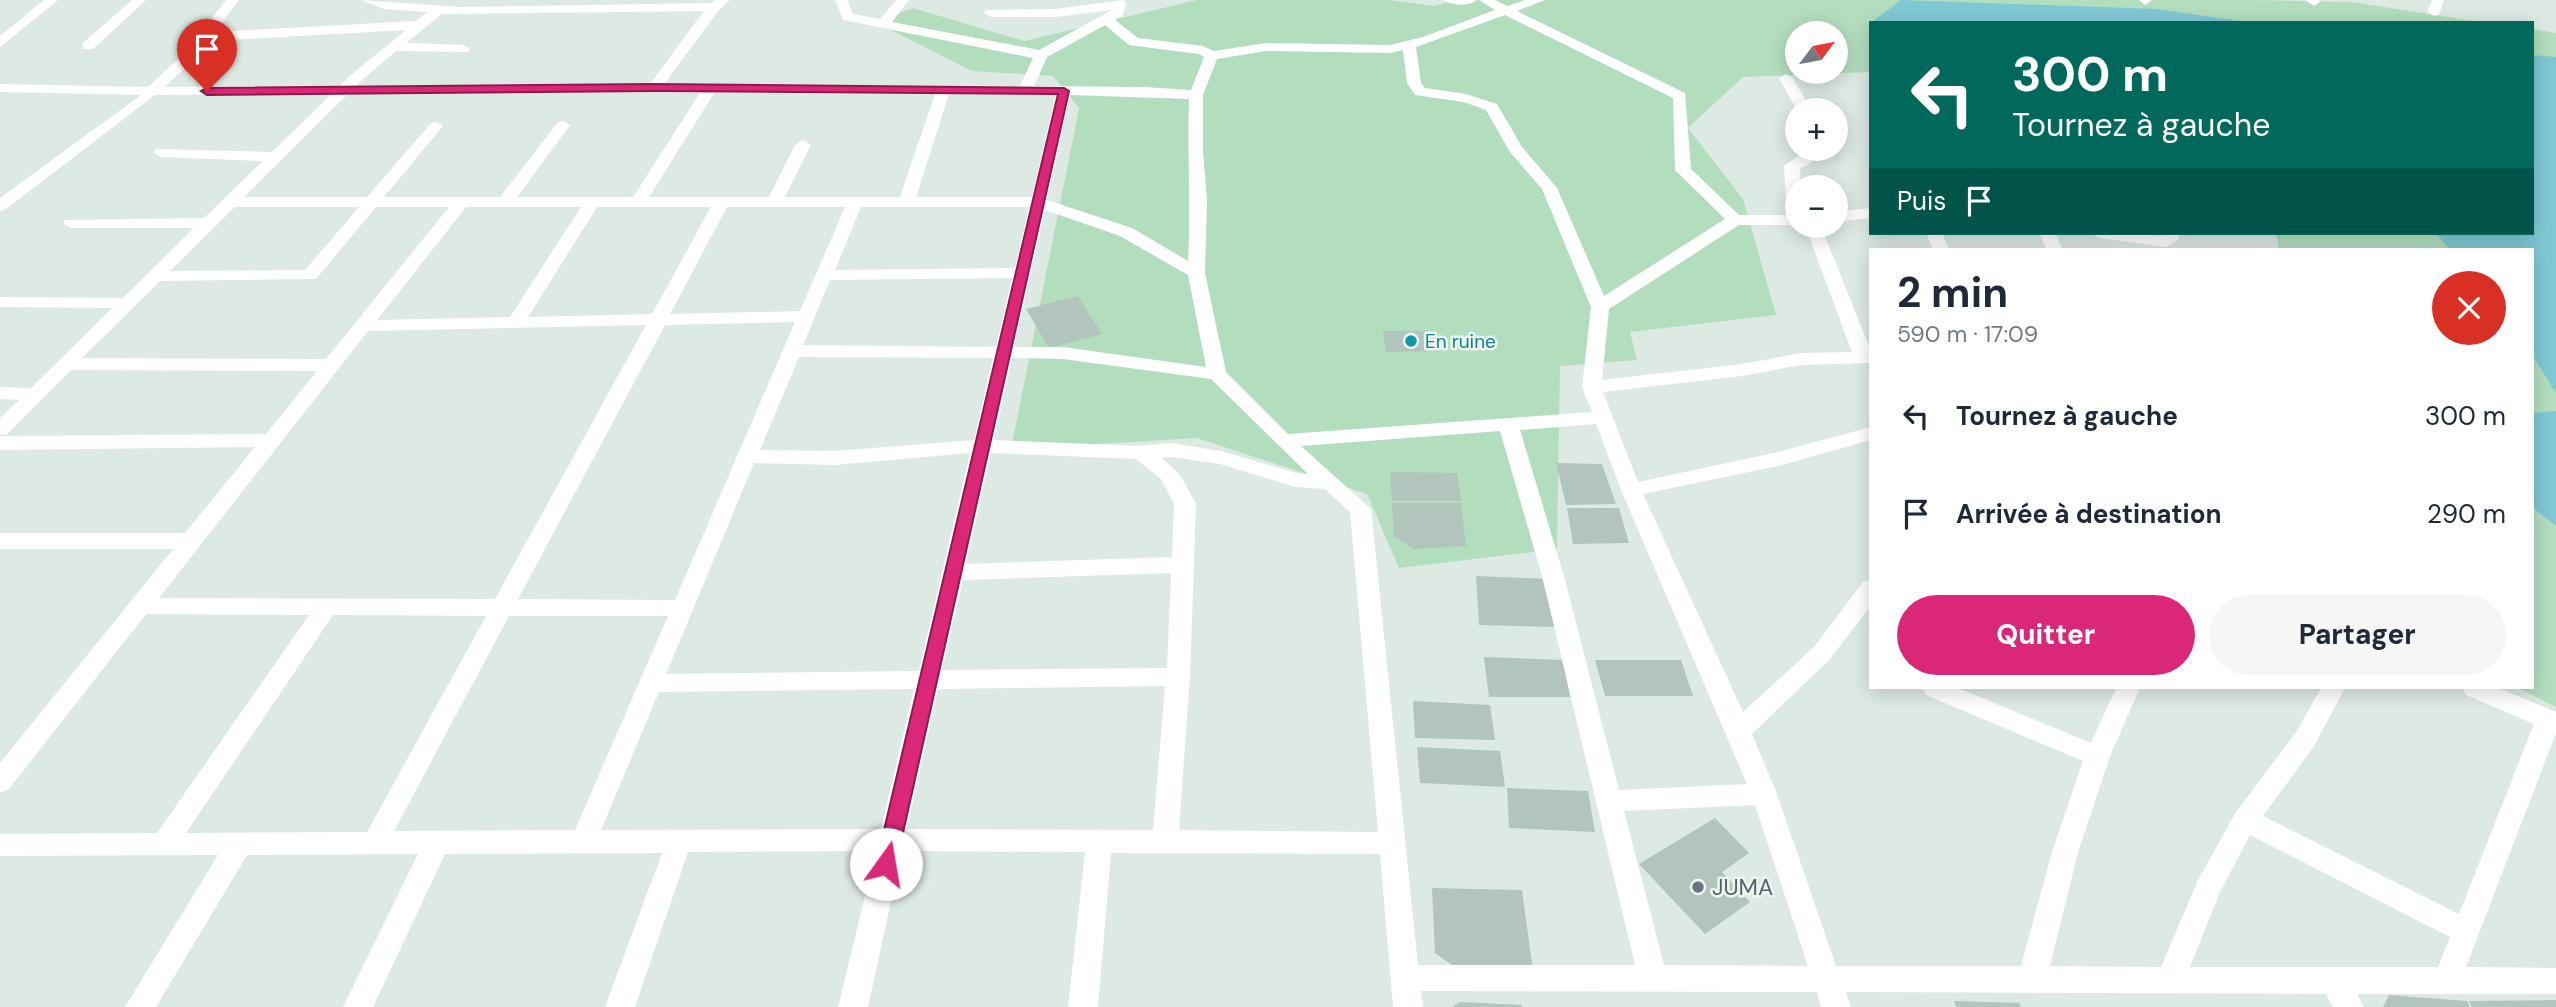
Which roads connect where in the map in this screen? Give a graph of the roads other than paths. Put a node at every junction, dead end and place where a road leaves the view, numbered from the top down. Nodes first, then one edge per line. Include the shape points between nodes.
1 (52, 0) edge
2 (140, 0) edge
3 (233, 0) edge
4 (367, 0) edge
5 (841, 0) edge
6 (903, 0) edge
7 (1001, 0) edge
8 (1450, 0) edge
9 (1471, 0) edge
10 (1485, 0) edge
11 (1539, 0) edge
12 (719, 3) edge
13 (1119, 3) edge
14 (439, 9) junction
15 (1503, 9) junction
16 (1107, 20) junction
17 (883, 24) junction
18 (417, 26) junction
19 (978, 27) junction
20 (203, 37) junction
21 (0, 43) edge
22 (88, 46) dead end
23 (1409, 46) junction
24 (393, 47) junction
25 (463, 49) dead end
26 (1041, 55) junction
27 (1211, 56) junction
28 (0, 88) edge
29 (653, 88) junction
30 (710, 88) junction
31 (944, 89) junction
32 (1025, 90) junction
33 (152, 91) junction
34 (1064, 91) junction
35 (344, 92) junction
36 (1196, 95) junction
37 (563, 125) dead end
38 (436, 126) dead end
39 (803, 145) dead end
40 (161, 152) dead end
41 (277, 158) junction
42 (1804, 161) edge
43 (1793, 175) edge
44 (232, 202) junction
45 (372, 202) junction
46 (461, 202) junction
47 (505, 202) junction
48 (592, 202) junction
49 (638, 202) junction
50 (722, 202) junction
51 (775, 202) junction
52 (855, 202) junction
53 (906, 202) junction
54 (1038, 202) junction
55 (1, 205) edge
56 (1869, 213) edge
57 (1848, 216) edge
58 (1735, 220) junction
59 (1785, 220) edge
60 (71, 223) dead end
61 (210, 223) junction
62 (2113, 235) edge
63 (2170, 235) edge
64 (1818, 238) edge
65 (1022, 273) junction
66 (1196, 273) junction
67 (824, 275) junction
68 (156, 276) junction
69 (0, 302) edge
70 (129, 303) junction
71 (1600, 307) junction
72 (807, 316) junction
73 (658, 319) junction
74 (516, 323) junction
75 (362, 326) junction
76 (792, 351) junction
77 (1003, 353) junction
78 (1867, 358) edge
79 (66, 365) junction
80 (332, 365) junction
81 (1217, 374) junction
82 (1592, 387) junction
83 (0, 393) edge
84 (37, 394) junction
85 (1603, 416) junction
86 (1508, 423) junction
87 (0, 429) edge
88 (1869, 434) edge
89 (272, 440) junction
90 (1283, 441) junction
91 (0, 443) edge
92 (982, 446) junction
93 (1141, 453) junction
94 (748, 456) junction
95 (1331, 483) junction
96 (1631, 491) junction
97 (0, 541) edge
98 (192, 541) junction
99 (1182, 565) junction
100 (953, 572) junction
101 (1869, 591) edge
102 (140, 606) junction
103 (683, 607) junction
104 (326, 608) junction
105 (501, 608) junction
106 (1178, 677) junction
107 (928, 680) junction
108 (650, 683) junction
109 (1936, 689) edge
110 (2128, 689) edge
111 (2332, 689) edge
112 (2476, 689) edge
113 (2552, 721) edge
114 (1739, 731) junction
115 (2097, 756) junction
116 (0, 782) edge
117 (1764, 794) junction
118 (1609, 801) junction
119 (2245, 820) junction
120 (892, 840) junction
121 (679, 841) junction
122 (1099, 841) junction
123 (1165, 841) junction
124 (374, 842) junction
125 (437, 842) junction
126 (583, 842) junction
127 (1394, 843) junction
128 (164, 844) junction
129 (239, 844) junction
130 (3, 849) edge
131 (2468, 932) junction
132 (1405, 978) junction
133 (1653, 979) junction
134 (1827, 979) junction
135 (2032, 980) junction
136 (2170, 980) junction
137 (2334, 981) junction
138 (2447, 981) junction
139 (2556, 981) edge
140 (141, 1007) edge
141 (358, 1007) edge
142 (620, 1007) edge
143 (853, 1007) edge
144 (1083, 1007) edge
145 (1408, 1007) edge
146 (1836, 1007) edge
147 (2349, 1007) edge

1 - 21 street
2 - 22 street
3 - 20 street
4 - 14 street
5 - 17 street via 848,17
6 - 17 street
7 - 19 street
8 - 9 street
10 - 15 street
11 - 15 street
12 - 14 street
12 - 29 street
13 - 16 street via 1117,13
13 - 19 street
14 - 18 street
15 - 23 street
15 - 58 street via 1679,96 1683,170
16 - 26 street
16 - 27 street via 1134,42 1203,50
17 - 19 street
18 - 20 street
18 - 24 street
19 - 26 street
20 - 33 street via 176,72
23 - 27 street via 1266,47
23 - 71 street via 1413,83 1420,92 1466,97 1492,107 1515,149 1549,188
24 - 25 street
24 - 35 street
26 - 32 street
27 - 36 street
28 - 33 street
29 - 30 street
29 - 35 street
30 - 31 street
30 - 49 street
31 - 32 street
31 - 53 street
32 - 34 street
33 - 35 street
33 - 55 street
34 - 36 street
34 - 54 street
35 - 41 street
36 - 66 street
37 - 47 street
38 - 45 street
39 - 51 street
40 - 41 street
41 - 44 street
42 - 43 street via 1792,166
44 - 45 street
44 - 61 street
45 - 46 street
45 - 68 street via 310,275
46 - 47 street
46 - 75 street
47 - 48 street
48 - 49 street
48 - 74 street
49 - 50 street
50 - 51 street
50 - 73 street
51 - 52 street
52 - 53 street
52 - 67 street
53 - 54 street
54 - 65 street
54 - 66 street via 1126,232
56 - 57 street
58 - 59 street
58 - 71 street
60 - 61 street
61 - 68 street
62 - 63 street via 2160,242 2171,239
64 - 78 street
65 - 67 street
65 - 77 street
66 - 81 street
67 - 72 street
68 - 70 street
69 - 70 street
70 - 79 street
71 - 82 street
72 - 73 street
72 - 76 street
73 - 74 street
73 - 105 street
74 - 75 street
75 - 80 street
76 - 77 street
76 - 94 street
77 - 81 street via 1063,353
77 - 92 street
78 - 82 street via 1801,359
79 - 80 street
79 - 84 street
80 - 89 street
81 - 90 street
82 - 85 street
83 - 84 street
84 - 87 street
85 - 86 street
85 - 96 street
86 - 90 street
86 - 118 street via 1553,576
88 - 96 street via 1779,459
89 - 91 street
89 - 98 street
90 - 95 street
92 - 93 street
92 - 94 street via 834,458
92 - 100 street
93 - 95 street via 1199,453 1295,480
93 - 99 street via 1180,487 1185,504
94 - 103 street
95 - 127 street via 1360,509
96 - 114 street
97 - 98 street
98 - 102 street
99 - 100 street
99 - 106 street
100 - 107 street
101 - 114 street via 1822,653
102 - 104 street
102 - 116 street
103 - 105 street
103 - 108 street
104 - 105 street
104 - 128 street
105 - 124 street
106 - 107 street
106 - 123 street
107 - 108 street
107 - 120 street
108 - 126 street
109 - 115 street
110 - 115 street
111 - 119 street via 2305,739
112 - 113 street
113 - 131 street
114 - 117 street
115 - 135 street
117 - 118 street
117 - 134 street
118 - 133 street
119 - 131 street
119 - 136 street via 2208,888
120 - 121 street
120 - 122 street
120 - 143 street
121 - 126 street
121 - 142 street
122 - 123 street
122 - 144 street
123 - 127 street
124 - 125 street
124 - 129 street
125 - 126 street
125 - 141 street
127 - 132 street
128 - 129 street
128 - 130 street
129 - 140 street
131 - 138 street
132 - 133 street
132 - 145 street
133 - 134 street
134 - 135 street
134 - 146 street
135 - 136 street
136 - 137 street
137 - 138 street
137 - 147 street
138 - 139 street

